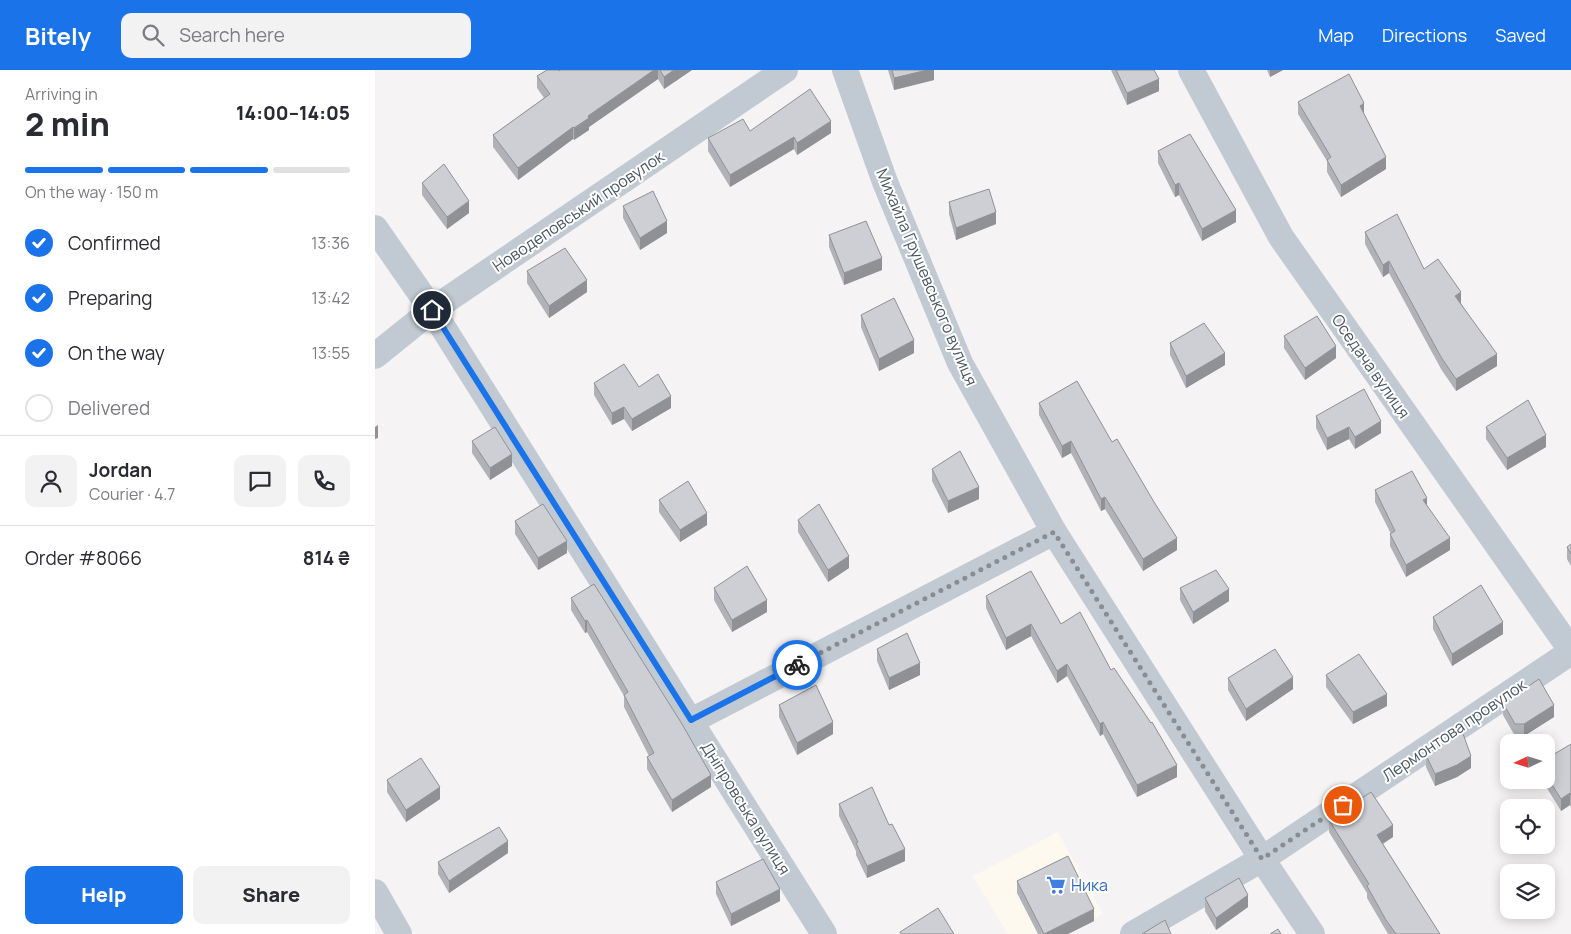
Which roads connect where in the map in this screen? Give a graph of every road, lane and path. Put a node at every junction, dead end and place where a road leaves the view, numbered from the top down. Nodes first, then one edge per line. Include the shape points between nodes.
1 (785, 70) edge
2 (845, 70) edge
3 (1191, 70) edge
4 (375, 228) edge
5 (432, 310) junction
6 (375, 356) edge
7 (1054, 532) junction
8 (1571, 651) edge
9 (691, 720) junction
10 (1262, 859) junction
11 (375, 892) edge
12 (399, 934) edge
13 (825, 934) edge
14 (1133, 934) edge
15 (1312, 934) edge

1 - 5 street, Новодеповський провулок
2 - 7 street, Михайла Грушевського вулиця via 885,182 960,363
3 - 8 street, Оседача вулиця via 1281,237
4 - 5 street, Дніпровська вулиця
5 - 6 street, Новодеповський провулок
5 - 9 street, Дніпровська вулиця
7 - 9 street
7 - 10 street, Михайла Грушевського вулиця
8 - 10 street, Лермонтова провулок
9 - 13 street, Дніпровська вулиця
10 - 14 street, Лермонтова провулок
10 - 15 street, Михайла Грушевського вулиця
11 - 12 street

